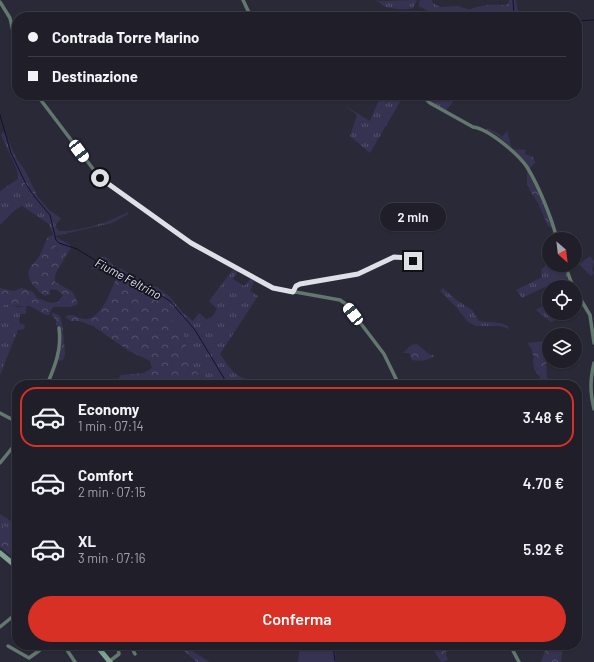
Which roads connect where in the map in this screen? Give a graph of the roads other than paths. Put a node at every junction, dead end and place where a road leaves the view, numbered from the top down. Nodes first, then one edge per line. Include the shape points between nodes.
1 (243, 0) edge
2 (0, 2) edge
3 (249, 12) edge
4 (12, 27) edge
5 (41, 100) edge
6 (427, 100) edge
7 (555, 232) edge
8 (413, 261) dead end
9 (293, 292) junction
10 (582, 302) edge
11 (59, 328) dead end
12 (594, 343) edge
13 (594, 363) edge
14 (49, 380) edge
15 (397, 380) edge
16 (594, 409) edge
17 (0, 413) edge
18 (12, 419) edge
19 (12, 448) edge
20 (0, 463) edge
21 (0, 553) edge
22 (12, 563) edge
23 (12, 616) edge
24 (0, 627) edge
25 (8, 646) dead end
26 (12, 648) edge
27 (15, 650) edge
28 (40, 650) edge
29 (67, 650) edge
30 (100, 650) edge
31 (118, 650) edge
32 (133, 650) edge
33 (513, 650) edge
34 (135, 654) dead end
35 (75, 662) edge
36 (110, 662) edge
37 (519, 662) edge

1 - 3 street
2 - 4 street via 10,18
5 - 9 street via 100,178 110,186 191,243 273,288
6 - 7 street via 467,124 493,134 526,166
8 - 9 street via 409,258 394,257 358,274 300,284
9 - 15 street via 340,300 346,304 384,354
10 - 12 street via 590,315
11 - 14 street via 61,342
13 - 16 street via 590,394
17 - 18 street
19 - 20 street
21 - 22 street
23 - 24 street
25 - 26 street
27 - 28 street via 29,658
29 - 35 street
30 - 36 street
31 - 36 street via 119,654
32 - 34 street
33 - 37 street

